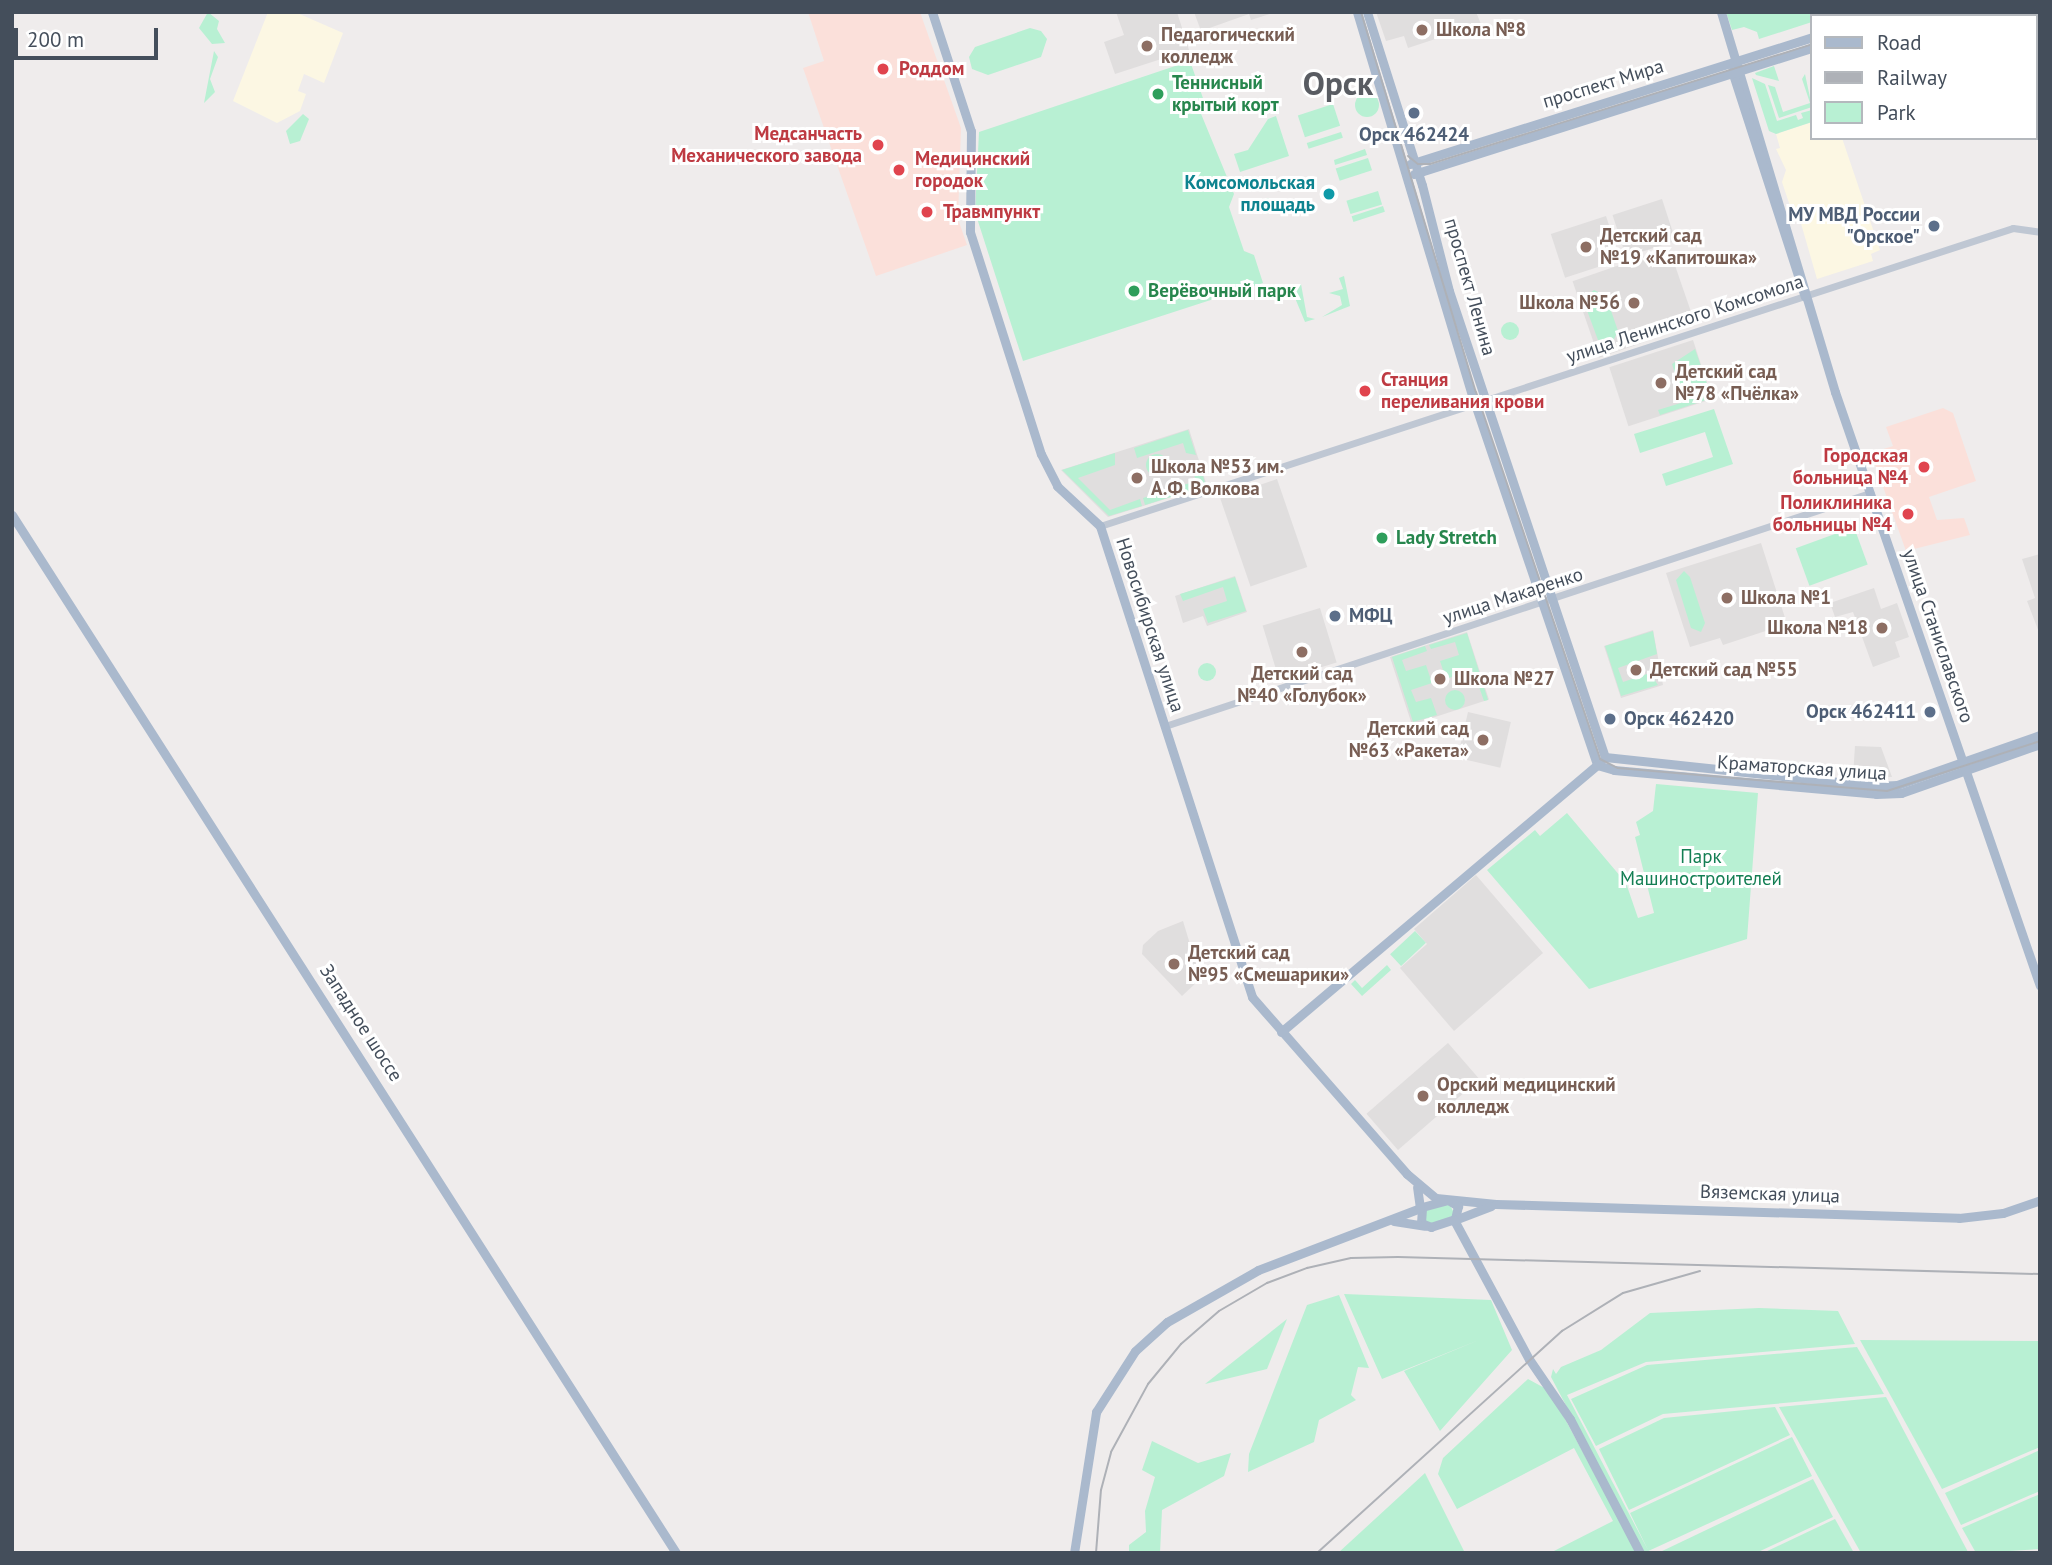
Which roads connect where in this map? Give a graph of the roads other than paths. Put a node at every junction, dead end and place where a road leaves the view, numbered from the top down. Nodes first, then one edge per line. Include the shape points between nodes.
1 (932, 12) edge
2 (1357, 12) edge
3 (1367, 12) edge
4 (1721, 12) edge
5 (1811, 37) edge
6 (1811, 48) edge
7 (1736, 68) junction
8 (1410, 164) junction
9 (1414, 175) junction
10 (2040, 232) edge
11 (1805, 297) junction
12 (1487, 400) junction
13 (1475, 404) junction
14 (1870, 493) junction
15 (12, 515) edge
16 (1100, 526) junction
17 (1550, 601) junction
18 (1539, 604) junction
19 (1165, 726) junction
20 (2040, 735) edge
21 (2040, 744) edge
22 (1605, 757) junction
23 (1597, 765) junction
24 (1964, 766) junction
25 (2040, 986) edge
26 (1281, 1032) junction
27 (1407, 1174) junction
28 (1449, 1200) junction
29 (2040, 1200) edge
30 (1496, 1204) junction
31 (1420, 1208) junction
32 (1454, 1220) junction
33 (1382, 1222) junction
34 (1425, 1226) junction
35 (677, 1553) edge
36 (1074, 1553) edge
37 (1640, 1553) edge

1 - 16 main road, Новосибирская улица via 971,131 970,232 1041,454 1057,486
2 - 8 main road, проспект Ленина
3 - 8 main road, проспект Ленина
4 - 7 main road, улица Станиславского
5 - 7 main road, проспект Мира
6 - 7 main road, проспект Мира
7 - 8 main road, проспект Мира
7 - 9 main road, проспект Мира
7 - 11 main road, улица Станиславского
8 - 9 main road, проспект Ленина
9 - 12 main road, проспект Ленина
9 - 13 main road, проспект Ленина via 1426,250
10 - 11 street, улица Ленинского Комсомола via 2013,228
11 - 12 street, улица Ленинского Комсомола
11 - 14 main road, улица Станиславского
12 - 13 street, улица Ленинского Комсомола
12 - 17 main road, проспект Ленина
13 - 16 street, улица Ленинского Комсомола
13 - 18 main road, проспект Ленина
14 - 17 street, улица Макаренко
14 - 24 main road, улица Станиславского
15 - 35 main road, Западное шоссе
16 - 19 main road, Новосибирская улица
17 - 18 street, улица Макаренко
17 - 22 main road, проспект Ленина
18 - 19 street, улица Макаренко
18 - 23 main road, проспект Ленина
19 - 26 main road, Новосибирская улица via 1247,984
20 - 24 main road, Краматорская улица
21 - 24 main road, Краматорская улица
22 - 23 main road
22 - 24 main road, Краматорская улица via 1617,762 1878,786
23 - 24 main road, Краматорская улица via 1876,794 1900,793
23 - 26 main road
24 - 25 main road, улица Станиславского
26 - 27 main road, Новосибирская улица
27 - 28 main road via 1430,1195
27 - 31 main road via 1420,1192
28 - 30 main road, Вяземская улица
28 - 31 main road
28 - 32 main road via 1459,1209
29 - 30 main road, Вяземская улица via 2003,1213 1959,1218
30 - 32 main road
31 - 33 main road
31 - 34 main road via 1419,1218
32 - 34 main road
32 - 37 main road via 1529,1359 1570,1419
33 - 34 main road
33 - 36 main road via 1258,1270 1167,1322 1135,1351 1096,1412

